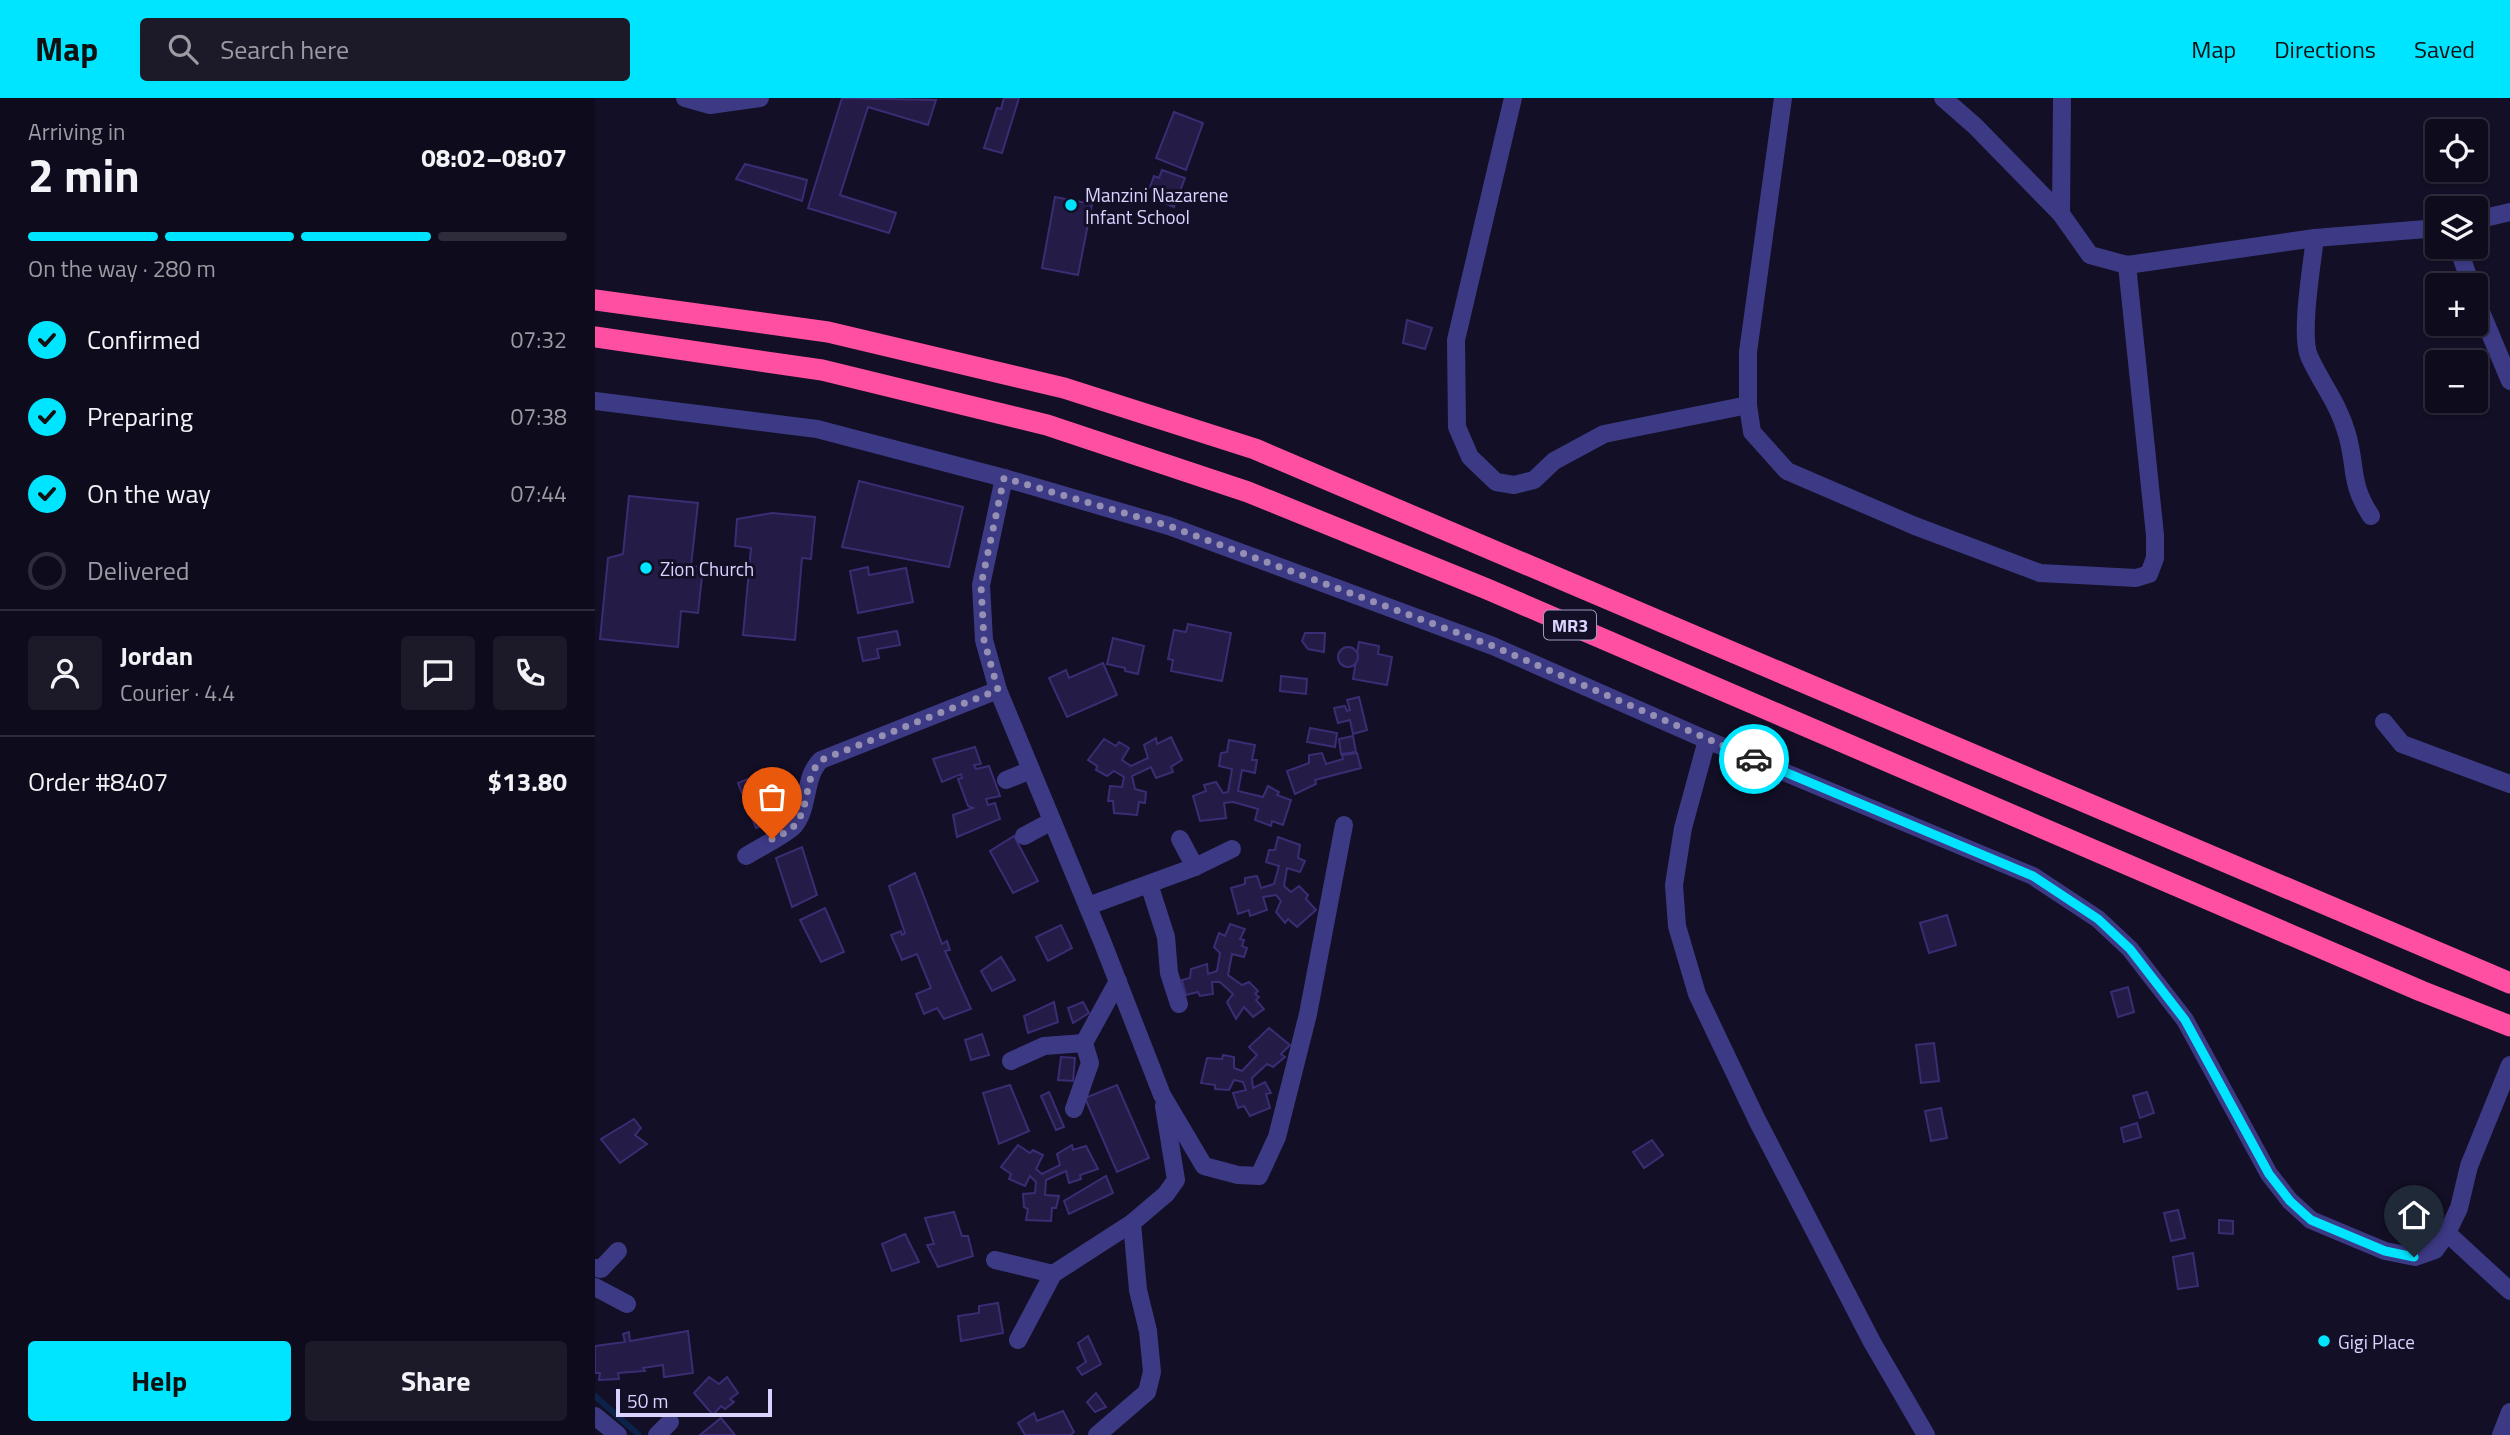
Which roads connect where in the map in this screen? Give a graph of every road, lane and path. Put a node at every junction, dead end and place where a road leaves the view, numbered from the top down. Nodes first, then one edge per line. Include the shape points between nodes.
1 (685, 98) edge
2 (760, 98) edge
3 (1513, 98) edge
4 (1783, 98) edge
5 (1943, 98) edge
6 (2062, 98) edge
7 (2510, 212) edge
8 (2061, 214) junction
9 (2488, 217) edge
10 (2425, 229) edge
11 (2315, 238) junction
12 (2127, 265) junction
13 (595, 300) edge
14 (2488, 329) edge
15 (595, 337) edge
16 (2510, 381) edge
17 (595, 401) edge
18 (1748, 405) junction
19 (1004, 478) junction
20 (2371, 516) dead end
21 (998, 690) junction
22 (2384, 722) dead end
23 (1707, 740) junction
24 (1031, 770) junction
25 (1006, 779) dead end
26 (2510, 784) edge
27 (1052, 821) junction
28 (1343, 825) dead end
29 (1024, 836) dead end
30 (1180, 839) dead end
31 (1232, 849) dead end
32 (746, 856) dead end
33 (1195, 867) junction
34 (1149, 884) junction
35 (1088, 906) junction
36 (1118, 981) junction
37 (2510, 983) edge
38 (1179, 1004) dead end
39 (2510, 1026) edge
40 (1084, 1043) junction
41 (1011, 1060) dead end
42 (2510, 1065) edge
43 (1162, 1095) junction
44 (1075, 1109) dead end
45 (1132, 1223) junction
46 (2447, 1233) junction
47 (618, 1251) dead end
48 (995, 1260) dead end
49 (595, 1268) edge
50 (1053, 1274) junction
51 (595, 1287) edge
52 (2510, 1291) edge
53 (627, 1304) dead end
54 (1018, 1340) dead end
55 (2510, 1412) edge
56 (595, 1416) edge
57 (670, 1422) dead end
58 (617, 1435) edge
59 (657, 1435) edge
60 (1097, 1435) edge
61 (1926, 1435) edge
62 (2501, 1435) edge

1 - 2 street via 710,104
3 - 18 street via 1456,340 1457,427 1470,457 1496,482 1514,485 1534,480 1554,461 1604,434
4 - 18 street via 1748,352
5 - 8 street
6 - 8 street
7 - 9 street
8 - 12 street via 2090,255
10 - 11 street
11 - 12 street
11 - 20 street via 2308,354 2339,407 2359,498
12 - 18 street via 2155,535 2149,574 2136,579 2040,573 1787,471 1752,432
13 - 37 highway, MR3 via 828,332 1064,388 1255,449
14 - 16 street
15 - 39 highway, MR3 via 822,370 1047,425 1248,492 1487,589
17 - 19 street via 817,429
19 - 21 street via 981,585 984,640
19 - 23 street via 1169,526 1480,641
21 - 24 street
21 - 32 street via 821,760 812,769 804,806 793,827
22 - 26 street via 2402,744
23 - 46 street via 2033,876 2098,919 2130,949 2185,1020 2269,1174 2311,1220 2385,1251 2414,1257 2435,1250
23 - 61 street via 1683,828 1674,886 1677,926 1697,994 1872,1342
24 - 25 street
24 - 27 street
27 - 29 street
27 - 35 street
28 - 43 street via 1308,1014 1277,1137 1259,1176 1204,1166
30 - 33 street
31 - 33 street
33 - 34 street
34 - 35 street
34 - 38 street via 1166,937 1168,972
35 - 36 street
36 - 40 street
36 - 43 street
40 - 41 street via 1044,1046
40 - 44 street via 1090,1063
42 - 46 street
43 - 45 street via 1176,1180
45 - 50 street
45 - 60 street via 1152,1372 1147,1392
46 - 52 street
47 - 49 street via 601,1269
48 - 50 street
50 - 54 street
51 - 53 street
55 - 62 street
56 - 58 street
57 - 59 street

